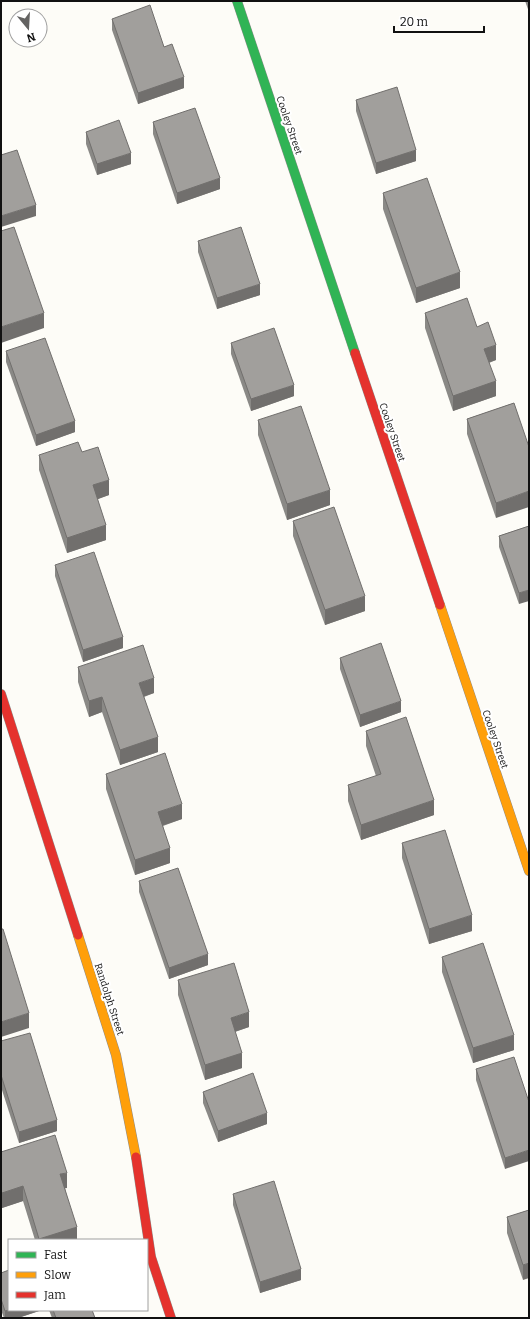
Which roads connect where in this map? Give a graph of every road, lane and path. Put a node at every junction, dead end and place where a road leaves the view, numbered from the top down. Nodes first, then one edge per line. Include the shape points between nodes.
1 (237, 1) edge
2 (1, 694) edge
3 (529, 871) edge
4 (171, 1318) edge

1 - 3 street, Cooley Street
2 - 4 street, Randolph Street via 116,1055 135,1150 151,1257

